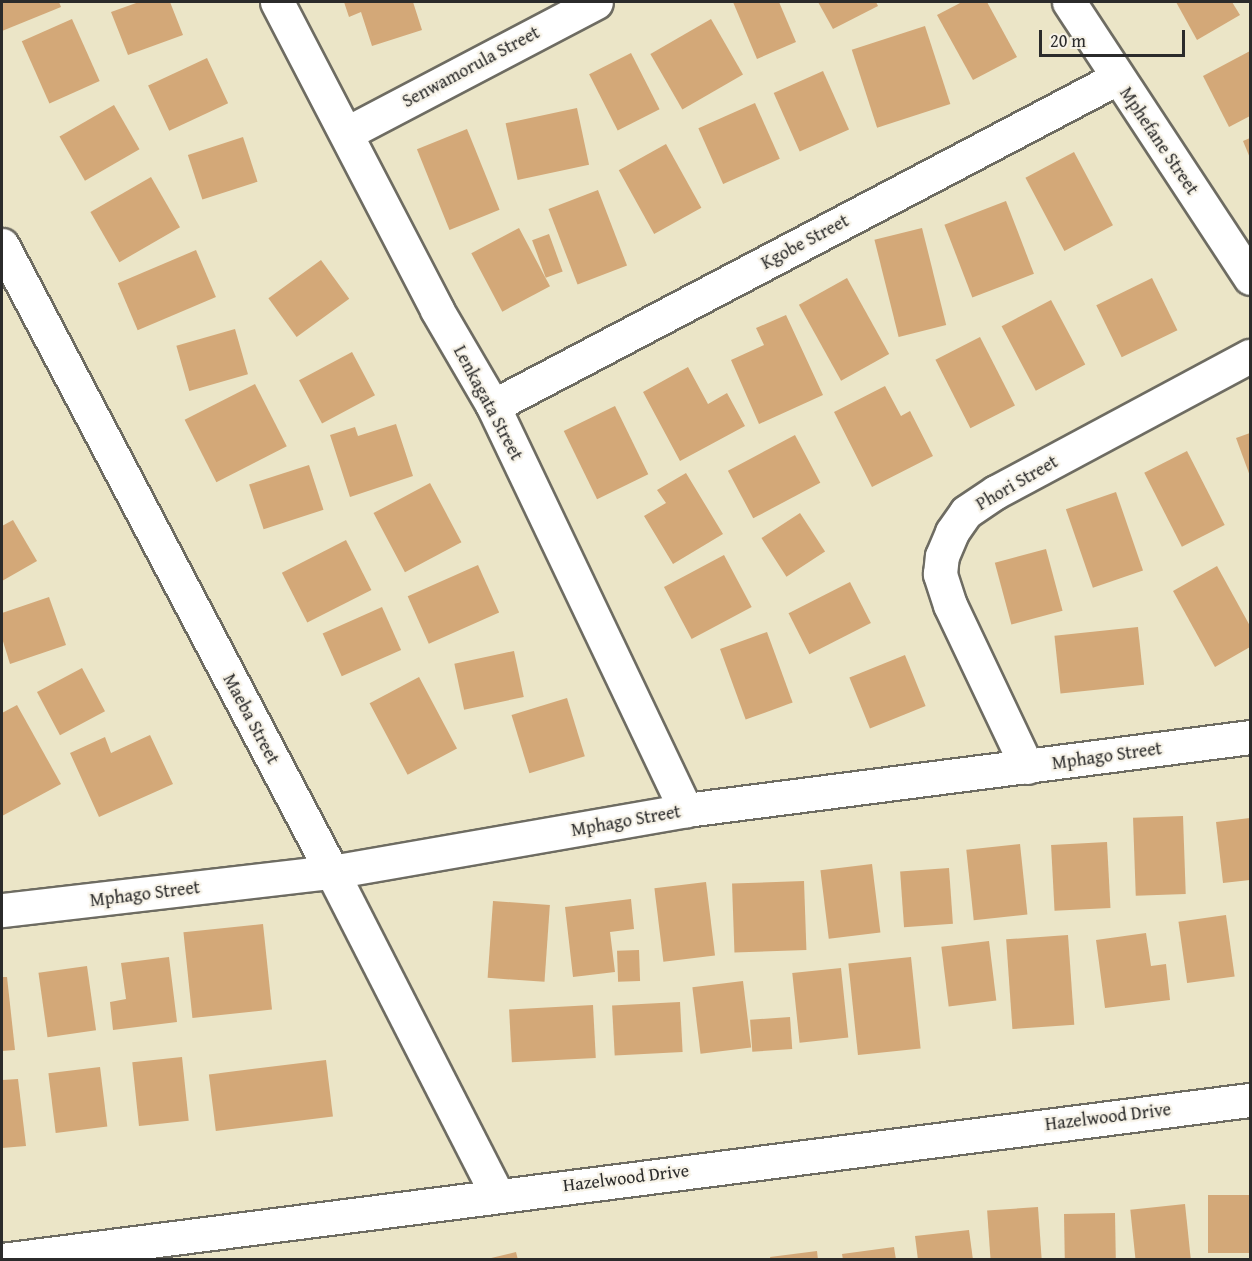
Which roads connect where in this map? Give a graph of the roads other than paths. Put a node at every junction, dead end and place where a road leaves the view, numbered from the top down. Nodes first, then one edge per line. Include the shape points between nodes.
1 (277, 2) edge
2 (596, 2) edge
3 (1069, 2) edge
4 (1117, 78) junction
5 (347, 134) junction
6 (2, 245) edge
7 (1251, 278) edge
8 (1251, 356) edge
9 (493, 406) junction
10 (1251, 737) edge
11 (1027, 767) junction
12 (686, 810) junction
13 (332, 872) junction
14 (2, 910) edge
15 (1251, 1100) edge
16 (497, 1194) junction
17 (2, 1260) edge

1 - 5 street, Lenkagata Street
2 - 5 street, Senwamorula Street
3 - 4 street, Mphefane Street
4 - 7 street, Mphefane Street
4 - 9 street, Kgobe Street
5 - 9 street, Lenkagata Street via 436,310
6 - 13 street, Maeba Street
8 - 11 street, Phori Street via 996,492 966,512 952,532 942,556 940,574 950,605
9 - 12 street, Lenkagata Street
10 - 11 street, Mphago Street
11 - 12 street, Mphago Street
12 - 13 street, Mphago Street
13 - 14 street, Mphago Street
13 - 16 street, Maeba Street
15 - 16 street, Hazelwood Drive
16 - 17 street, Hazelwood Drive

